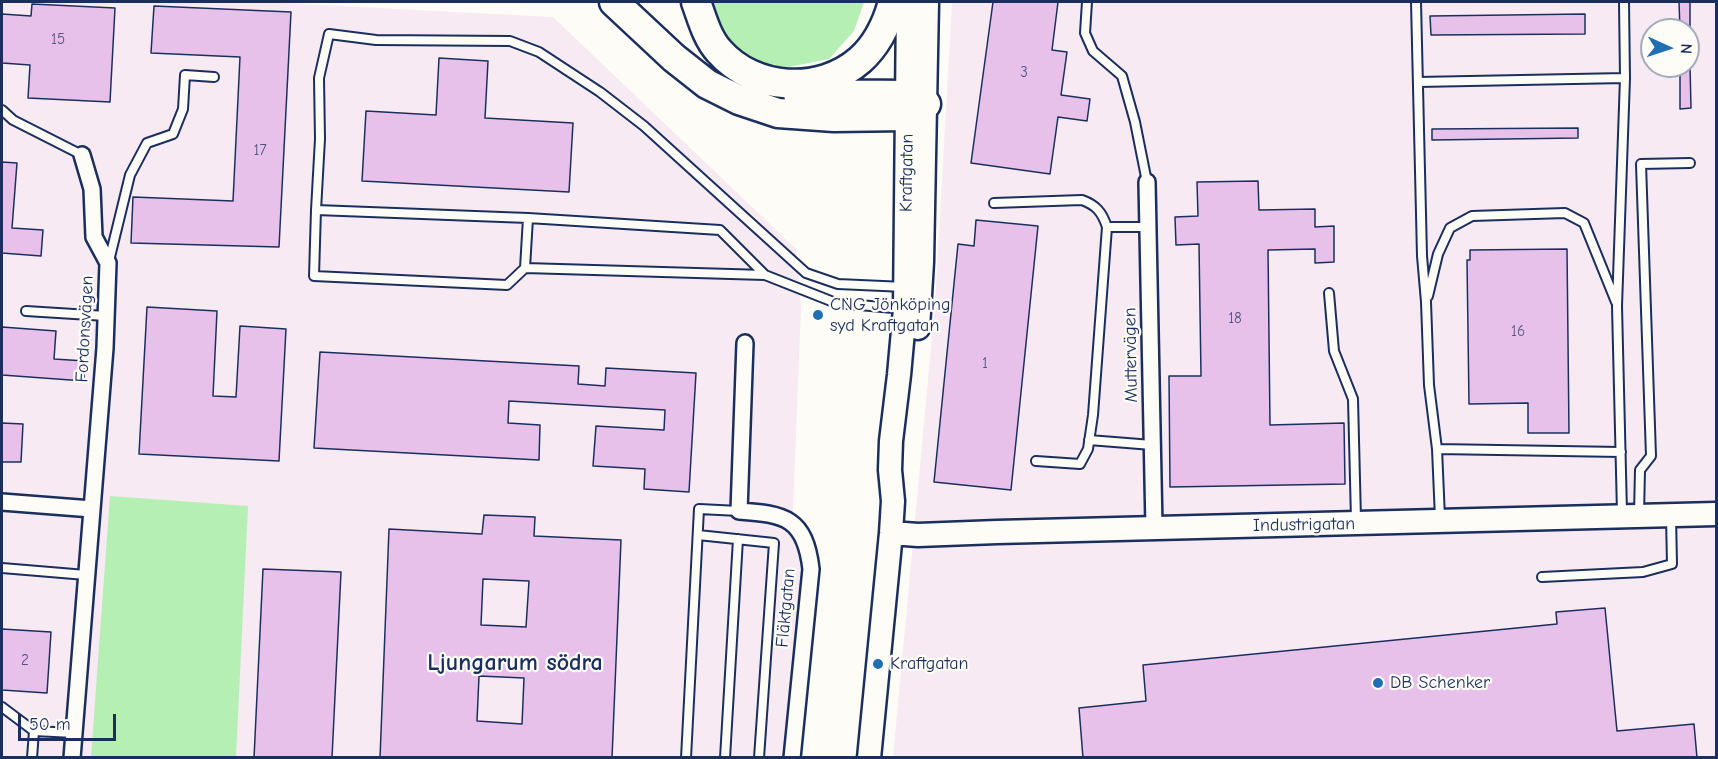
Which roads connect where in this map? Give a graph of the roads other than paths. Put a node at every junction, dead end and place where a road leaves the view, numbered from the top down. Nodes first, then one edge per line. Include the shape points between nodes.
1 (614, 2) edge
2 (696, 2) edge
3 (893, 2) edge
4 (908, 2) edge
5 (927, 2) edge
6 (1087, 2) edge
7 (1416, 2) edge
8 (1624, 2) edge
9 (214, 77) dead end
10 (754, 77) junction
11 (1624, 78) junction
12 (1418, 82) junction
13 (914, 105) junction
14 (2, 110) edge
15 (82, 155) joint
16 (1690, 163) dead end
17 (1147, 182) joint
18 (994, 203) dead end
19 (316, 210) junction
20 (528, 218) junction
21 (1107, 227) junction
22 (1148, 228) junction
23 (108, 263) junction
24 (525, 268) junction
25 (765, 275) junction
26 (1329, 293) dead end
27 (910, 299) junction
28 (1426, 302) junction
29 (1617, 306) junction
30 (26, 311) dead end
31 (106, 316) junction
32 (746, 343) dead end
33 (1089, 440) junction
34 (1152, 445) junction
35 (1437, 448) junction
36 (1621, 452) junction
37 (1036, 461) dead end
38 (2, 502) edge
39 (92, 509) junction
40 (739, 511) junction
41 (1716, 514) edge
42 (1671, 516) junction
43 (1631, 517) junction
44 (1440, 522) junction
45 (1356, 524) junction
46 (1154, 528) junction
47 (891, 533) junction
48 (698, 535) junction
49 (738, 539) junction
50 (2, 568) edge
51 (86, 574) junction
52 (1542, 577) dead end
53 (2, 707) edge
54 (33, 731) junction
55 (74, 733) junction
56 (32, 758) edge
57 (72, 758) edge
58 (686, 758) edge
59 (725, 758) edge
60 (759, 758) edge
61 (792, 758) edge
62 (869, 758) edge

1 - 13 highway via 707,84 778,114 834,117
2 - 10 highway via 718,51
3 - 10 highway via 875,43 839,73 800,84 779,84
4 - 13 street
5 - 13 street
6 - 17 lane via 1085,33 1093,51 1122,76
7 - 12 lane
8 - 11 lane
9 - 23 lane via 185,75 183,109 173,134 147,143 130,175
10 - 13 highway via 773,88 797,94
11 - 12 lane
11 - 29 lane
12 - 28 lane
13 - 27 street, Kraftgatan
14 - 15 lane via 13,120
15 - 23 street, Fordonsvägen via 92,189 94,237
16 - 43 lane via 1641,164 1651,456 1640,470
17 - 22 street, Muttervägen
18 - 21 lane via 1082,200 1094,204
19 - 20 lane
19 - 24 lane via 314,276 507,285
19 - 27 lane via 319,78 329,34 376,40 510,41 539,52 644,126 806,273
20 - 24 lane
20 - 25 lane via 720,230
21 - 22 lane
21 - 33 lane
22 - 34 street, Muttervägen
23 - 31 street, Fordonsvägen
24 - 25 lane
25 - 27 lane via 836,303
26 - 45 lane via 1334,351 1353,399
27 - 47 street, Kraftgatan via 891,441
28 - 29 lane via 1438,254 1450,228 1472,216 1565,213 1584,223
28 - 35 lane via 1429,385
29 - 36 lane
30 - 31 lane
31 - 39 street, Fordonsvägen
32 - 40 street
33 - 34 lane
33 - 37 lane via 1080,464
34 - 46 street, Muttervägen
35 - 36 lane
35 - 44 lane
36 - 43 lane
38 - 39 street
39 - 51 street, Fordonsvägen
40 - 48 lane via 699,509
40 - 61 street, Fläktgatan via 789,520 807,544 810,557
41 - 42 street, Industrigatan
42 - 43 street, Industrigatan
42 - 52 lane via 1672,564 1643,572
43 - 44 street, Industrigatan
44 - 45 street, Industrigatan
45 - 46 street, Industrigatan
46 - 47 street, Industrigatan
47 - 62 street, Kraftgatan
48 - 49 lane
48 - 58 lane
49 - 59 lane
49 - 60 lane via 774,543
50 - 51 lane
51 - 55 street, Fordonsvägen
53 - 54 lane
54 - 55 lane
54 - 56 lane
55 - 57 street, Fordonsvägen

